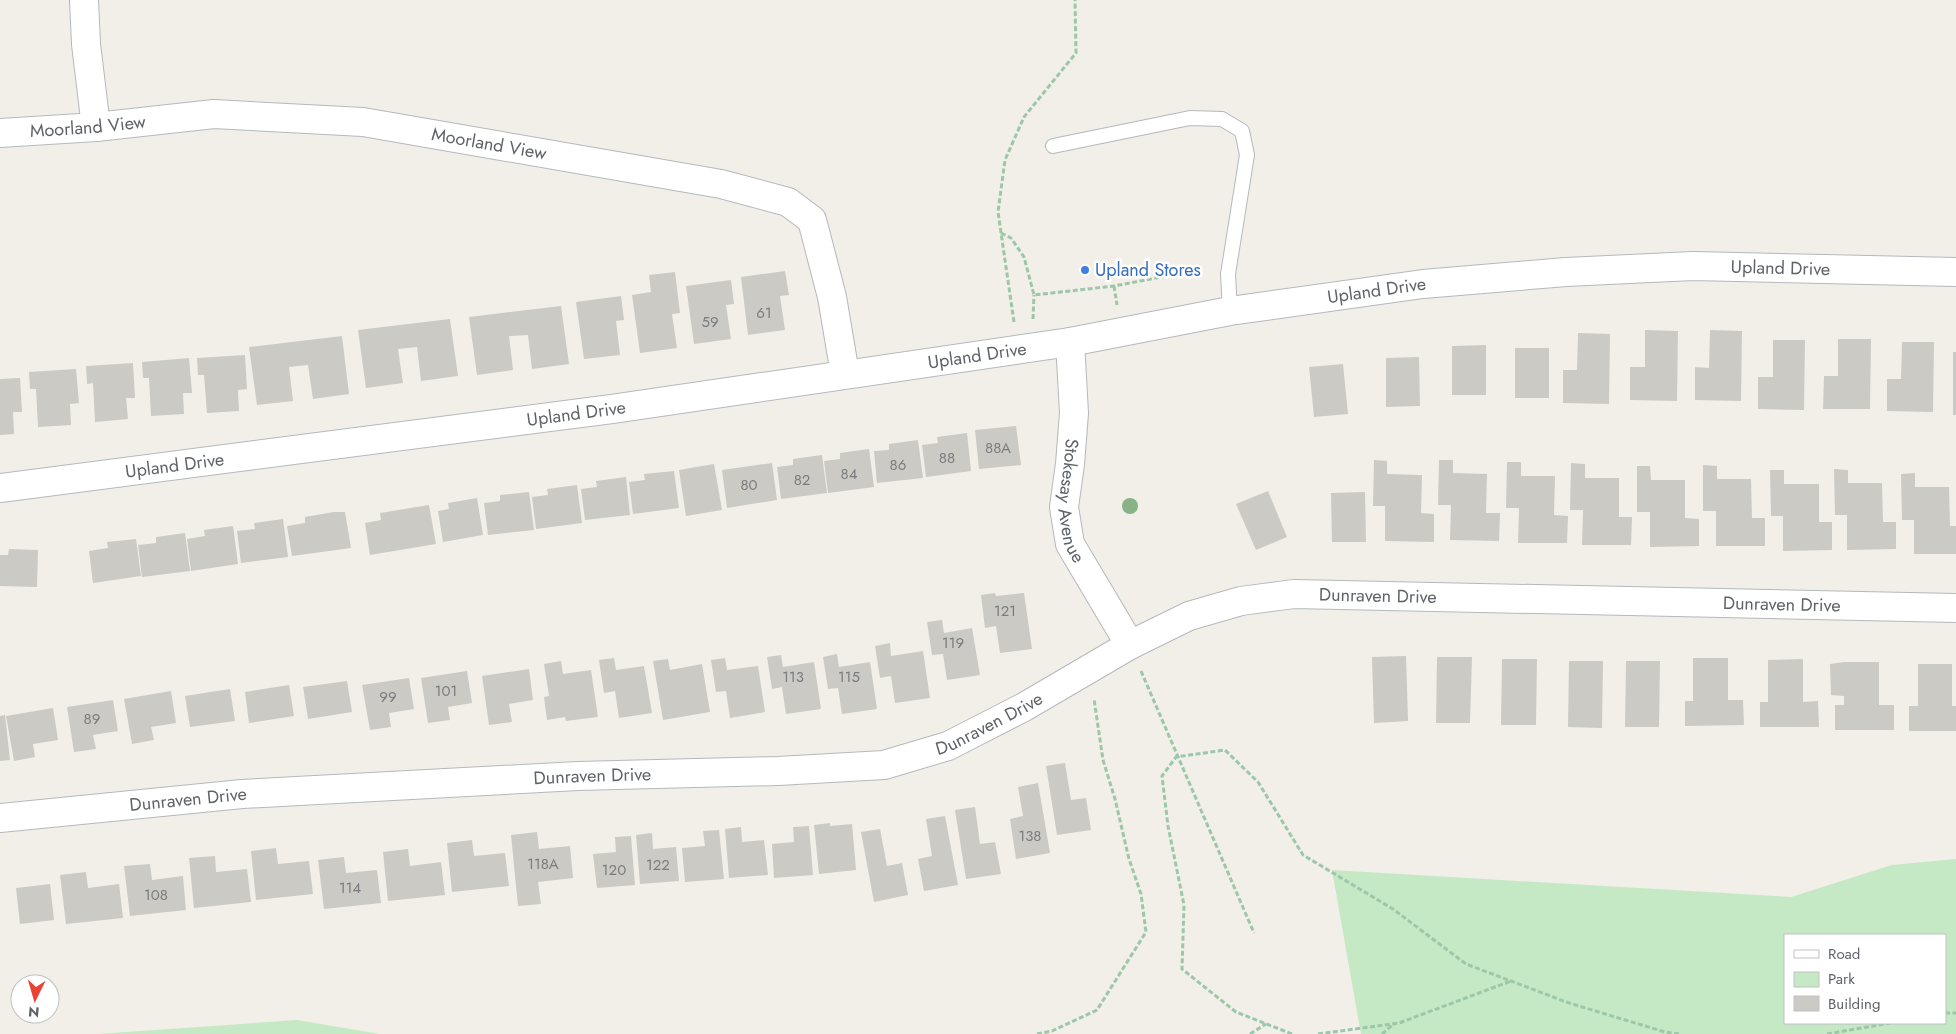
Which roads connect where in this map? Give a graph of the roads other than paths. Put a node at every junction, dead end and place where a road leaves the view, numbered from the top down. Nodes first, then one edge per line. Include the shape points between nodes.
1 (84, 0) edge
2 (96, 127) junction
3 (0, 133) edge
4 (1053, 146) dead end
5 (1956, 272) edge
6 (1230, 311) junction
7 (1070, 342) junction
8 (845, 374) junction
9 (0, 488) edge
10 (1956, 608) edge
11 (1130, 645) junction
12 (0, 818) edge

1 - 2 street
2 - 3 street, Moorland View
2 - 8 street, Moorland View via 214,114 364,122 721,184 788,202 812,220 832,298
4 - 6 lane via 1190,118 1222,119 1242,131 1247,155 1228,274
5 - 6 street, Upland Drive via 1693,266 1566,272 1423,284
6 - 7 street, Upland Drive
7 - 8 street, Upland Drive
7 - 11 street, Stokesay Avenue via 1074,414 1064,507 1070,544
8 - 9 street, Upland Drive via 612,409
10 - 11 street, Dunraven Drive via 1294,594 1241,600 1189,616
11 - 12 street, Dunraven Drive via 1024,707 948,746 884,765 578,776 242,794

